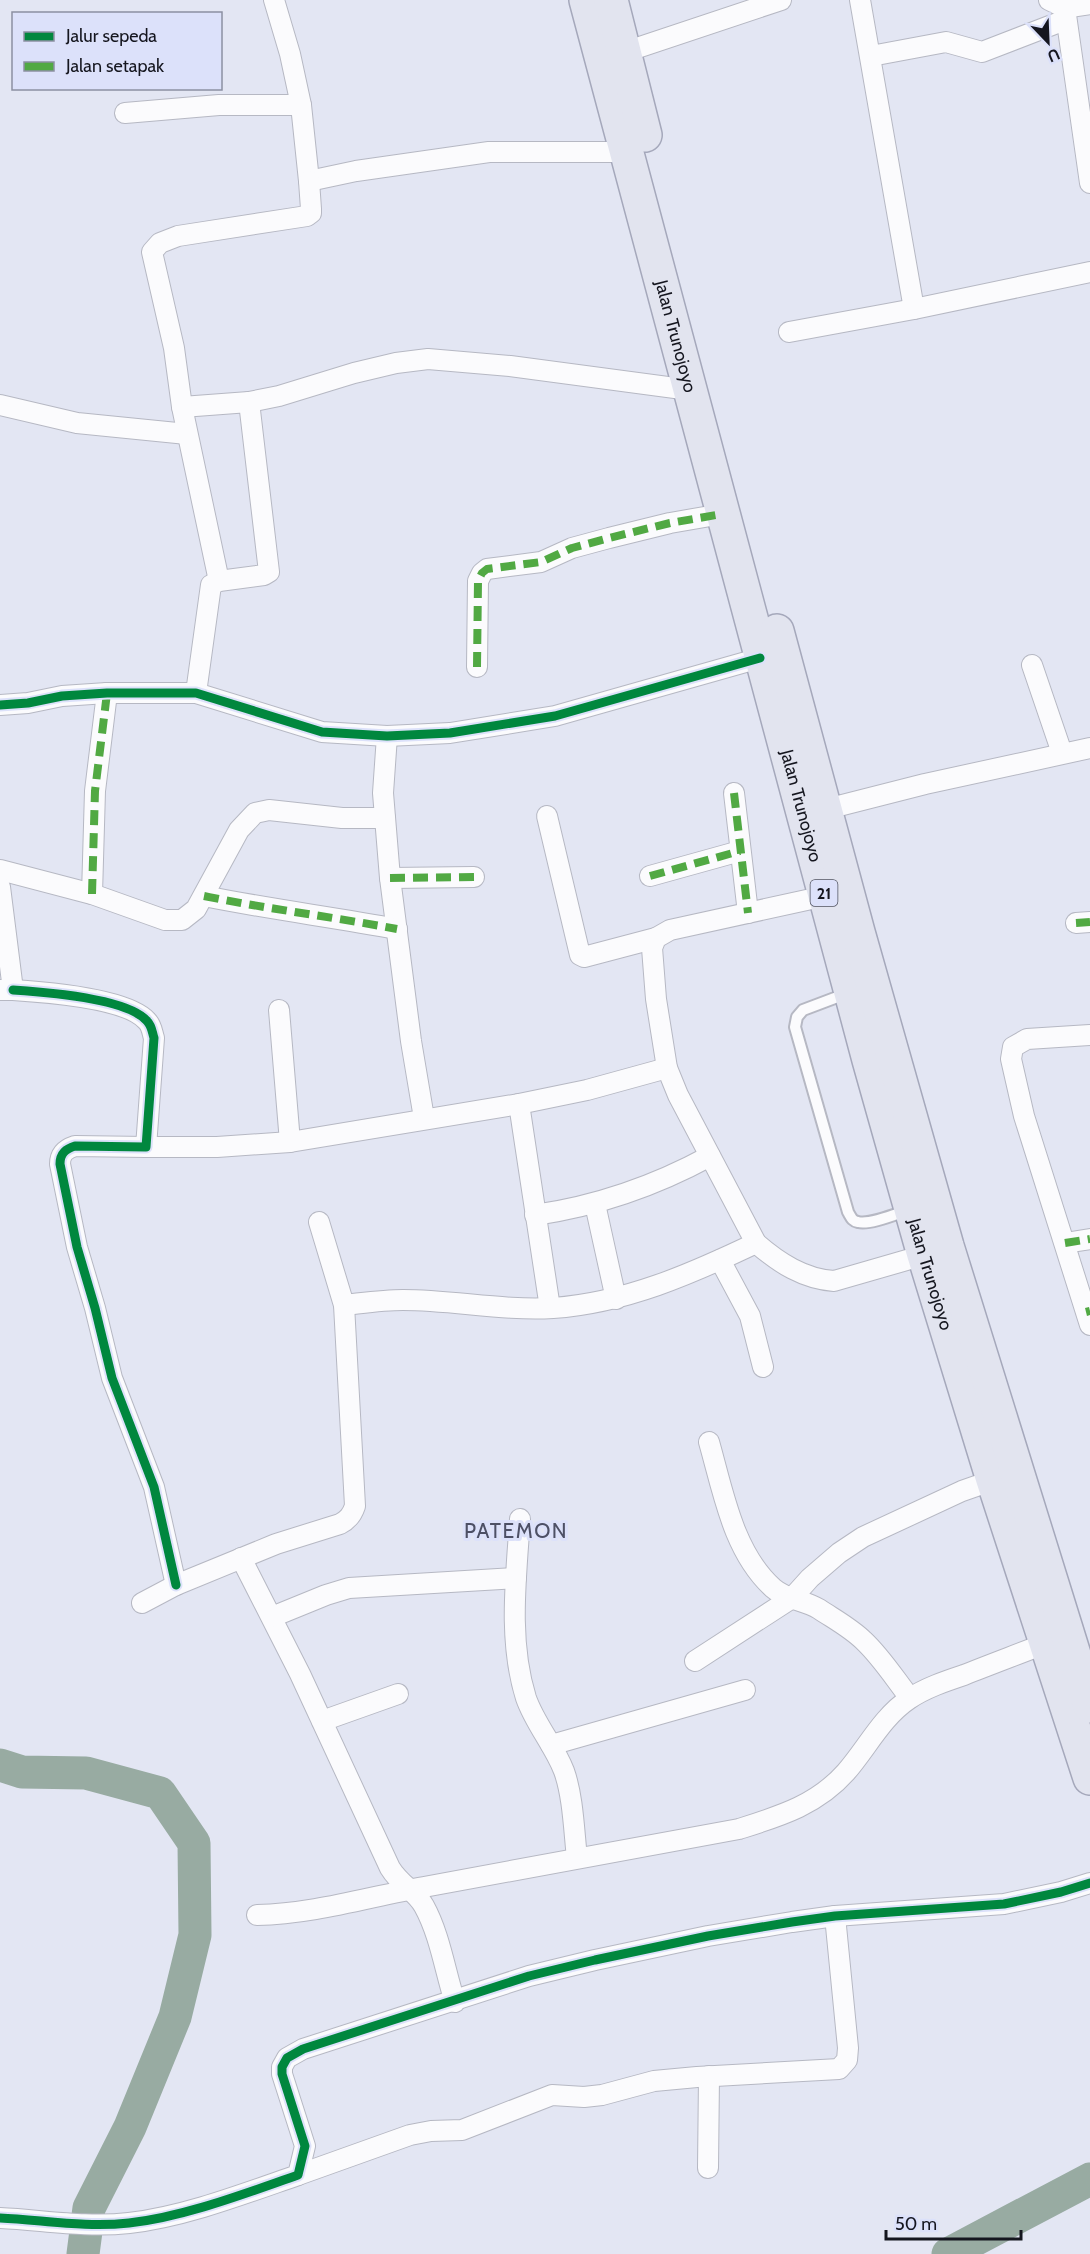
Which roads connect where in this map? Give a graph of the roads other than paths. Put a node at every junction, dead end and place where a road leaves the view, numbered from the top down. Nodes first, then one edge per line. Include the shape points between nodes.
1 (274, 0) edge
2 (586, 0) edge
3 (610, 0) edge
4 (781, 0) edge
5 (860, 0) edge
6 (1090, 4) edge
7 (1060, 9) edge
8 (626, 51) junction
9 (871, 56) junction
10 (301, 105) junction
11 (125, 113) dead end
12 (627, 152) junction
13 (309, 181) junction
14 (1090, 183) edge
15 (1090, 272) edge
16 (914, 309) junction
17 (789, 332) dead end
18 (690, 390) junction
19 (249, 402) junction
20 (0, 405) edge
21 (182, 407) junction
22 (187, 434) junction
23 (722, 514) junction
24 (219, 581) junction
25 (760, 658) junction
26 (1032, 665) dead end
27 (477, 667) dead end
28 (107, 693) junction
29 (196, 693) junction
30 (0, 705) edge
31 (387, 736) junction
32 (1090, 748) edge
33 (1062, 753) junction
34 (734, 793) dead end
35 (814, 813) junction
36 (547, 816) dead end
37 (385, 818) junction
38 (740, 850) junction
39 (0, 870) edge
40 (650, 876) dead end
41 (474, 877) dead end
42 (390, 878) junction
43 (0, 887) edge
44 (92, 894) junction
45 (204, 896) junction
46 (825, 896) junction
47 (748, 913) junction
48 (397, 929) junction
49 (656, 938) junction
50 (862, 989) junction
51 (6, 990) edge
52 (279, 1010) dead end
53 (1090, 1035) edge
54 (667, 1068) junction
55 (519, 1104) junction
56 (424, 1118) junction
57 (290, 1142) junction
58 (146, 1147) junction
59 (710, 1156) junction
60 (595, 1204) junction
61 (923, 1206) junction
62 (535, 1215) junction
63 (319, 1222) dead end
64 (1090, 1239) edge
65 (1065, 1243) junction
66 (756, 1244) junction
67 (924, 1255) junction
68 (720, 1260) junction
69 (616, 1299) junction
70 (344, 1305) junction
71 (550, 1308) junction
72 (1089, 1316) edge
73 (764, 1366) dead end
74 (709, 1442) dead end
75 (1005, 1477) junction
76 (520, 1519) dead end
77 (241, 1558) junction
78 (516, 1578) junction
79 (176, 1585) junction
80 (792, 1598) junction
81 (142, 1603) dead end
82 (272, 1617) junction
83 (1056, 1639) junction
84 (695, 1661) dead end
85 (745, 1690) dead end
86 (398, 1694) dead end
87 (910, 1698) junction
88 (1090, 1706) edge
89 (322, 1721) junction
90 (551, 1744) junction
91 (1090, 1778) edge
92 (577, 1858) junction
93 (1090, 1883) edge
94 (411, 1889) junction
95 (257, 1915) dead end
96 (834, 1916) junction
97 (454, 2002) junction
98 (709, 2076) junction
99 (708, 2168) dead end
100 (298, 2175) junction
101 (0, 2218) edge

1 - 10 street
2 - 8 highway, Jalan Trunojoyo / 21
3 - 8 highway, Jalan Trunojoyo / 21
4 - 8 street
5 - 9 street
6 - 7 street
7 - 9 street via 982,52 946,42
7 - 14 street
8 - 12 highway, Jalan Trunojoyo / 21
8 - 35 highway, Jalan Trunojoyo / 21
9 - 16 street
10 - 11 street via 219,105
10 - 13 street
12 - 13 street via 489,152
12 - 18 highway, Jalan Trunojoyo / 21
13 - 21 street via 311,213 307,216 178,236 153,250
15 - 16 street
16 - 17 street
18 - 19 street via 428,359 364,370
18 - 23 highway, Jalan Trunojoyo / 21
19 - 21 street
19 - 24 street via 269,572 264,576
20 - 22 street via 77,423
21 - 22 street
22 - 24 street
23 - 25 highway, Jalan Trunojoyo / 21
23 - 27 street via 572,548 541,562 487,569 478,581
24 - 29 street via 209,589
25 - 31 street via 555,716 450,733
25 - 35 highway, Jalan Trunojoyo / 21
26 - 33 street
28 - 29 street
28 - 30 street
28 - 44 street via 95,791
29 - 31 street via 322,732
31 - 37 street
32 - 33 street
33 - 35 street
34 - 38 street
35 - 46 highway, Jalan Trunojoyo / 21
35 - 50 highway, Jalan Trunojoyo / 21
36 - 49 street via 580,955
37 - 42 street
37 - 45 street via 259,811 239,830
38 - 40 street
38 - 47 street
39 - 44 street
41 - 42 street
42 - 48 street
43 - 51 street
44 - 45 street via 165,920 182,920 193,914
45 - 48 street
46 - 47 street
46 - 50 highway, Jalan Trunojoyo / 21
47 - 49 street via 670,930
48 - 56 street
49 - 54 street via 652,948 656,999
50 - 61 highway, Jalan Trunojoyo / 21
50 - 61 lane via 803,1010 795,1027 852,1220 859,1223
51 - 58 street via 105,1001 148,1021 154,1038
52 - 57 street
53 - 65 street via 1027,1039 1011,1051 1024,1116
54 - 55 street
54 - 59 street
55 - 56 street
55 - 62 street
56 - 57 street
57 - 58 street
58 - 79 street via 75,1146 62,1155 60,1164 112,1378 154,1487
59 - 60 street via 653,1184
59 - 66 street
60 - 62 street
60 - 69 street
61 - 67 highway, Jalan Trunojoyo / 21
61 - 75 highway, Jalan Trunojoyo / 21
62 - 71 street
63 - 70 street
64 - 65 street
65 - 72 street
66 - 67 street via 774,1258 819,1280 834,1281
66 - 68 street
67 - 75 highway, Jalan Trunojoyo / 21
68 - 69 street
68 - 73 street via 750,1316
69 - 71 street
70 - 71 street via 404,1300
70 - 77 street via 353,1512 333,1527
74 - 80 street via 741,1543 772,1587
75 - 80 street via 911,1513 863,1537 817,1571
75 - 83 highway, Jalan Trunojoyo / 21
76 - 78 street
77 - 79 street
77 - 82 street
78 - 82 street via 350,1588
78 - 90 street via 515,1634 526,1696
79 - 81 street
80 - 84 street
80 - 87 street via 817,1607 863,1640
82 - 89 street
83 - 87 street
83 - 88 highway, Jalan Trunojoyo / 21
83 - 91 highway, Jalan Trunojoyo / 21
85 - 90 street
86 - 89 street
87 - 92 street via 827,1791 788,1814 739,1829
89 - 94 street via 390,1868 397,1880
90 - 92 street via 566,1781
92 - 94 street
93 - 96 street via 1004,1905
94 - 95 street via 292,1914
94 - 97 street via 431,1921
96 - 97 street via 708,1936 595,1960 529,1976
96 - 98 street via 848,2048 844,2065 826,2070
97 - 100 street via 339,2036 287,2058 282,2074 305,2146
98 - 99 street
98 - 100 street via 654,2081 602,2095 552,2095 462,2130 410,2135
100 - 101 street via 171,2216 129,2223 91,2225

